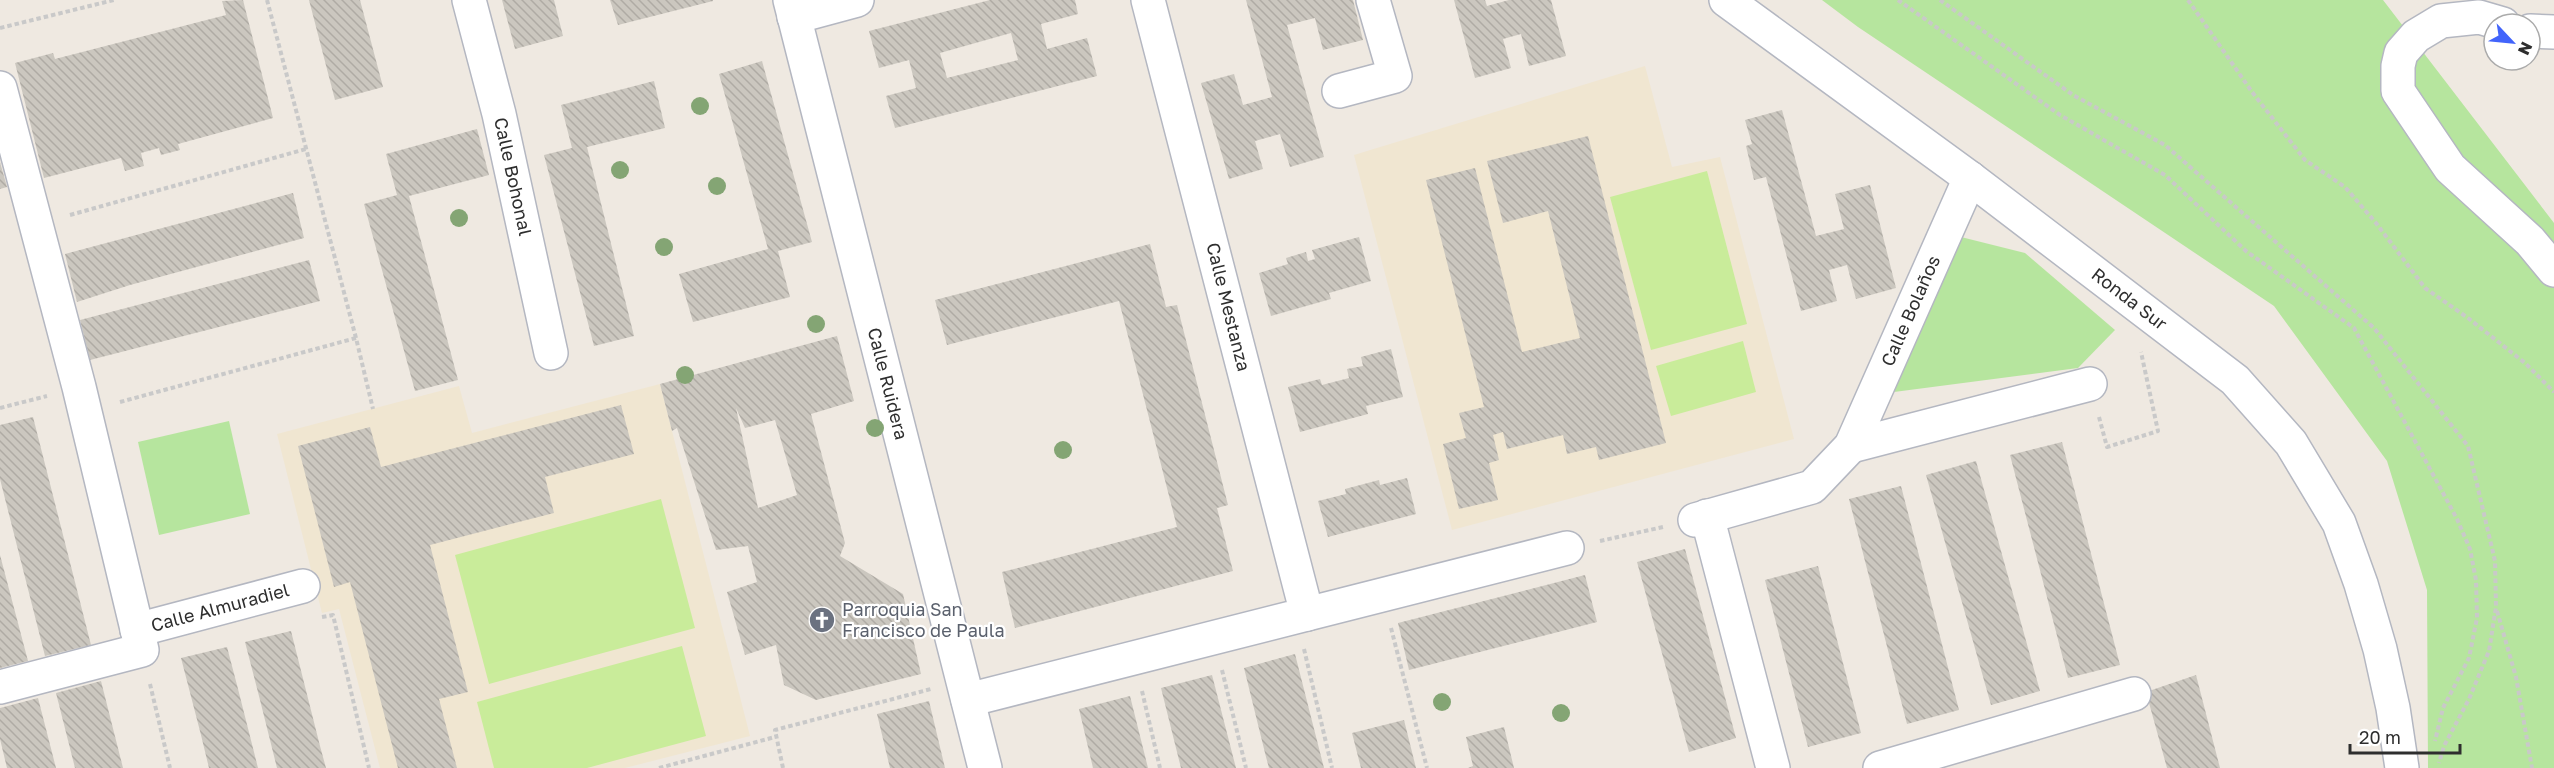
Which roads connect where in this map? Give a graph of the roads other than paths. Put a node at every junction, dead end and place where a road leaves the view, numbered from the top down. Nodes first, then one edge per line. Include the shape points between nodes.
1 (469, 0) edge
2 (857, 0) edge
3 (1148, 0) edge
4 (1373, 0) edge
5 (1726, 0) edge
6 (792, 8) edge
7 (2482, 18) edge
8 (0, 88) edge
9 (1339, 91) dead end
10 (1970, 178) junction
11 (2554, 270) edge
12 (550, 353) dead end
13 (2090, 384) road end
14 (1851, 446) junction
15 (1567, 548) road end
16 (303, 586) road end
17 (1302, 616) junction
18 (139, 640) junction
19 (0, 687) edge
20 (966, 691) junction
21 (2134, 694) dead end
22 (2393, 708) junction
23 (985, 768) edge
24 (1773, 768) edge
25 (1880, 768) edge
26 (2388, 768) edge
27 (2402, 768) edge

1 - 12 street, Calle Bohonal via 499,114
2 - 6 street
3 - 17 street, Calle Mestanza
4 - 9 street via 1395,76
5 - 10 street, Ronda Sur
6 - 20 street, Calle Ruidera
7 - 11 street via 2441,21 2416,36 2400,53 2398,91 2450,168 2530,240
8 - 18 street, Calle Almuradiel via 82,399
10 - 14 street, Calle Bolaños
10 - 22 street, Ronda Sur via 2235,380 2291,443 2339,523 2380,649
13 - 14 street
14 - 24 street, Calle Bolaños via 1812,487 1701,518
15 - 17 street
16 - 18 street, Calle Almuradiel
17 - 20 street via 1134,658
18 - 19 street, Calle Almuradiel
20 - 23 street, Calle Ruidera
21 - 25 street
22 - 26 street, Ronda Sur
22 - 27 street, Ronda Sur

